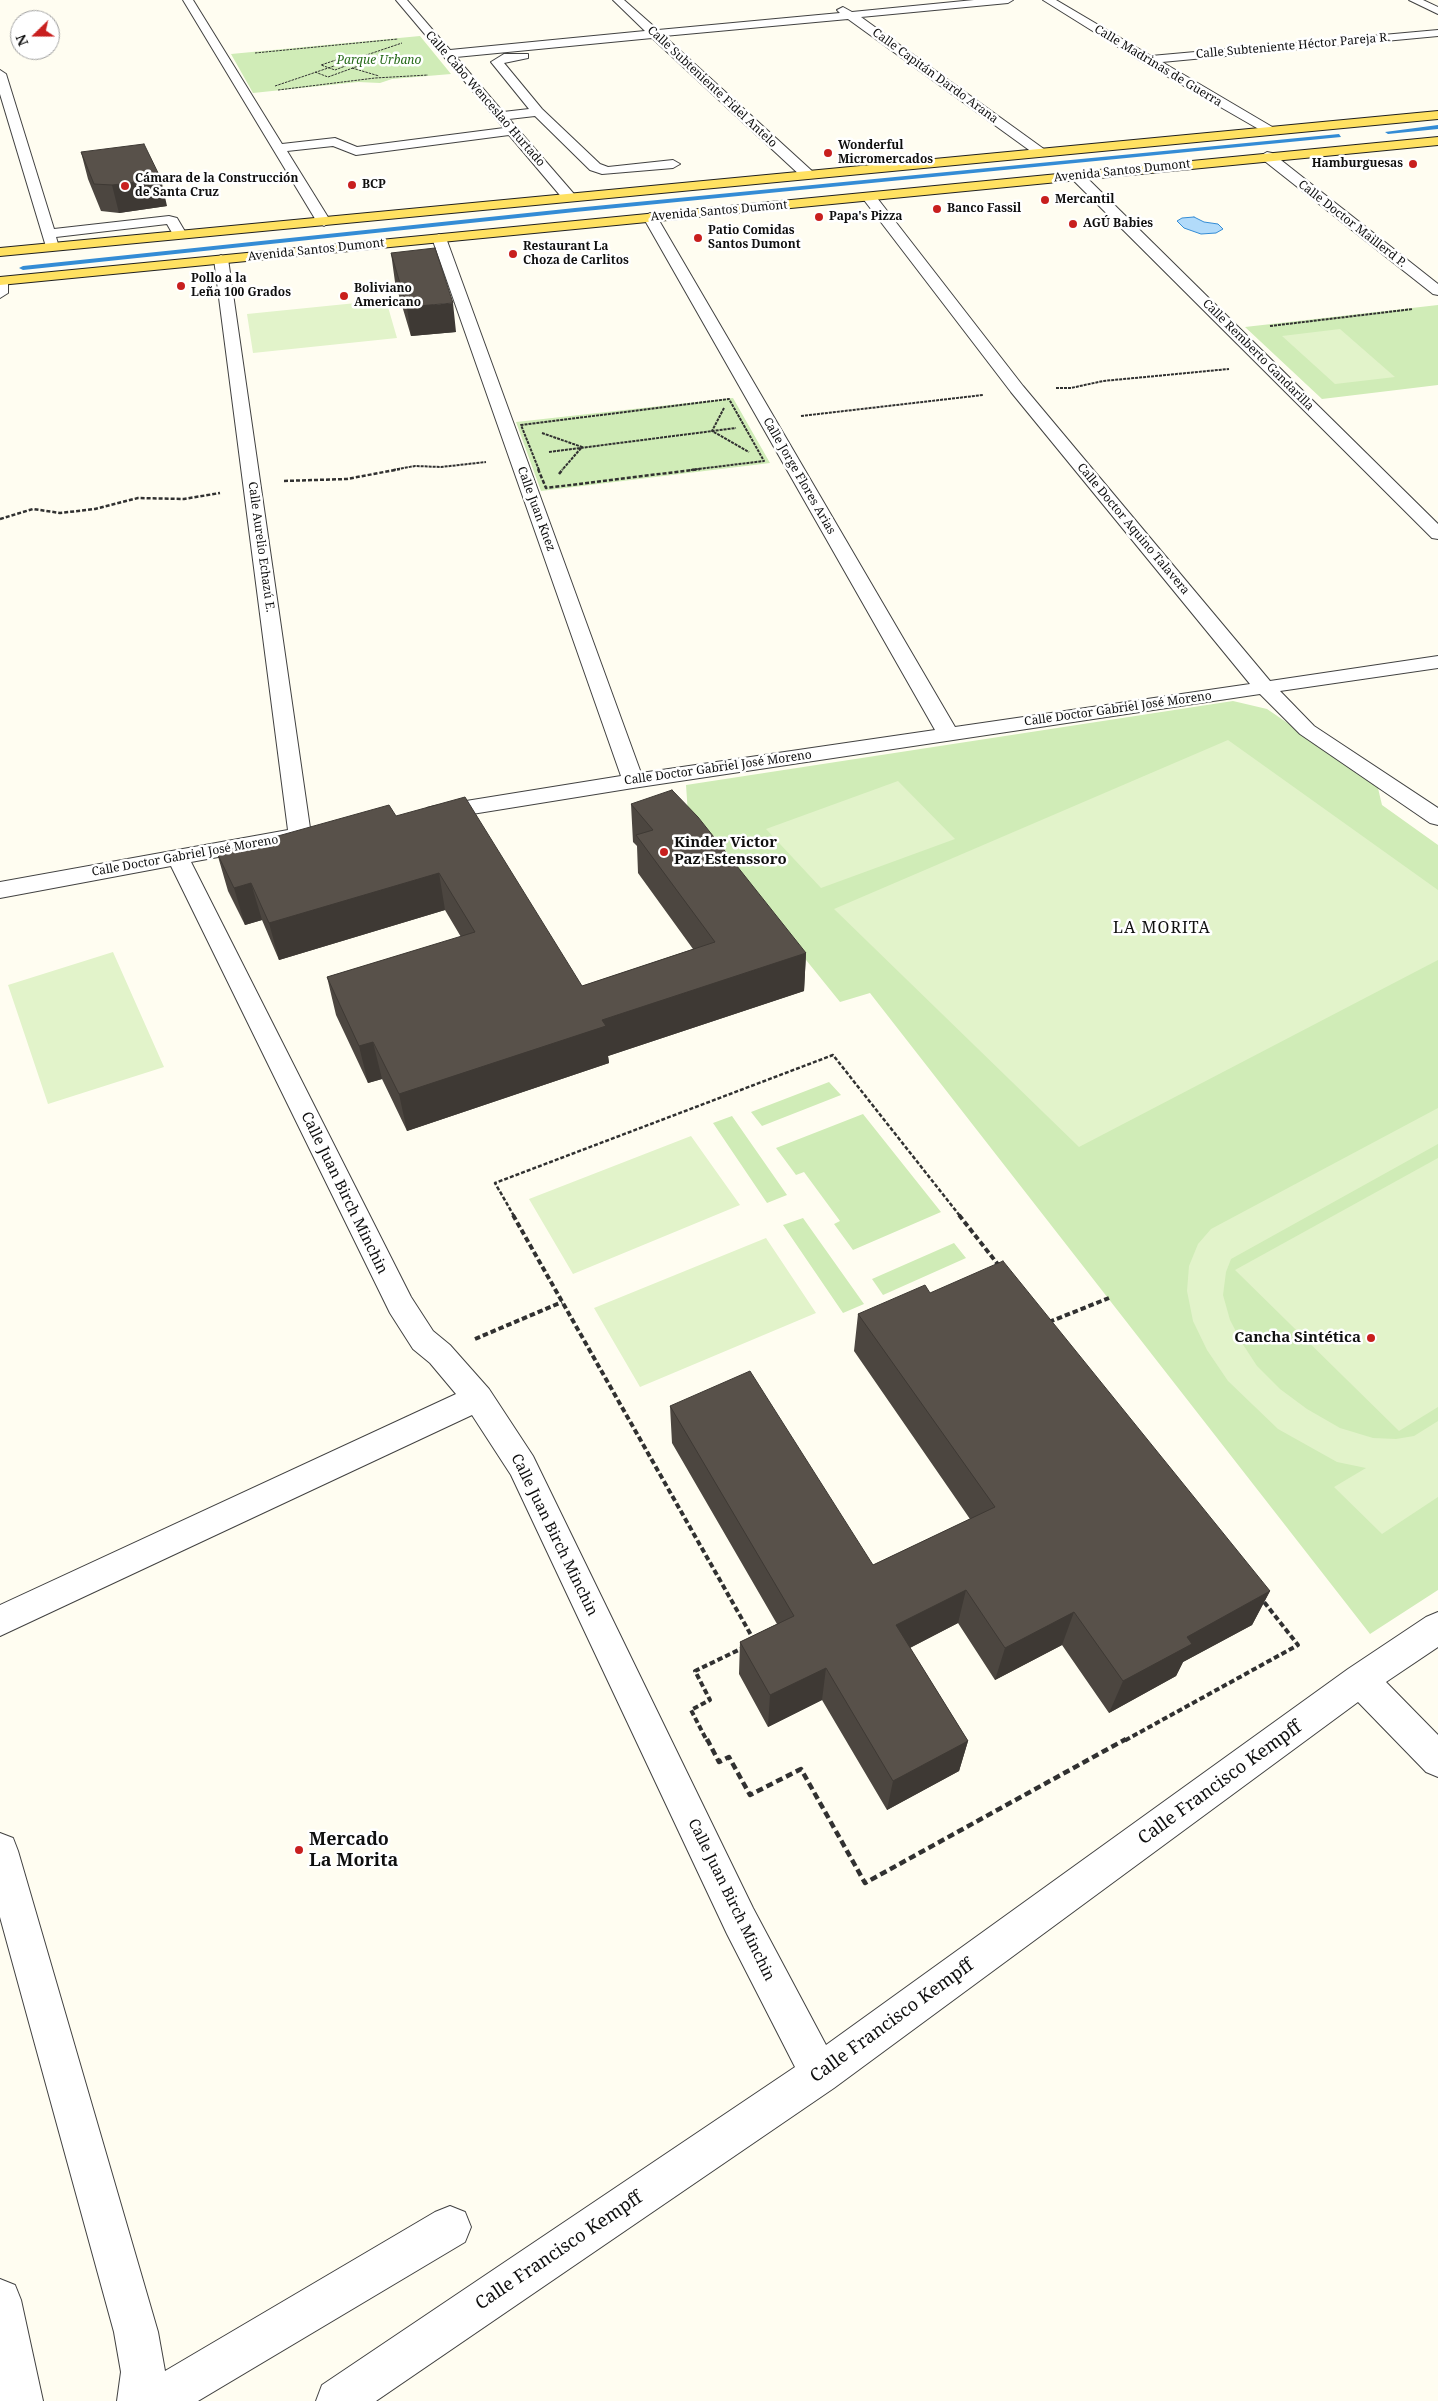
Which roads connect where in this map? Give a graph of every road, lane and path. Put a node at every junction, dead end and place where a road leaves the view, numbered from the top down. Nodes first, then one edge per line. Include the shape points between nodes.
1 (188, 0) edge
2 (401, 0) edge
3 (618, 0) edge
4 (1008, 0) edge
5 (1073, 0) edge
6 (1414, 0) edge
7 (1049, 1) edge
8 (836, 5) dead end
9 (1438, 11) edge
10 (850, 15) junction
11 (1438, 33) edge
12 (654, 34) junction
13 (431, 36) junction
14 (416, 38) junction
15 (446, 54) junction
16 (531, 55) dead end
17 (362, 56) junction
18 (221, 57) junction
19 (1148, 60) junction
20 (348, 61) junction
21 (344, 66) junction
22 (329, 68) junction
23 (352, 68) junction
24 (461, 71) junction
25 (315, 72) junction
26 (0, 74) edge
27 (385, 78) junction
28 (258, 92) junction
29 (244, 94) junction
30 (538, 112) junction
31 (500, 116) junction
32 (1434, 116) edge
33 (1338, 125) junction
34 (286, 129) dead end
35 (267, 131) junction
36 (512, 131) junction
37 (1269, 131) junction
38 (1438, 141) edge
39 (1397, 144) junction
40 (278, 148) junction
41 (1041, 152) junction
42 (1307, 152) junction
43 (1267, 156) junction
44 (673, 164) dead end
45 (807, 174) junction
46 (1077, 176) junction
47 (569, 197) junction
48 (869, 197) junction
49 (650, 217) junction
50 (324, 222) junction
51 (439, 238) junction
52 (50, 240) junction
53 (3, 252) edge
54 (222, 259) junction
55 (0, 285) edge
56 (1438, 291) edge
57 (1419, 308) dead end
58 (1268, 326) dead end
59 (1265, 363) junction
60 (1017, 389) junction
61 (729, 399) junction
62 (768, 423) junction
63 (521, 425) junction
64 (745, 427) junction
65 (529, 428) dead end
66 (538, 431) dead end
67 (712, 431) junction
68 (582, 447) junction
69 (749, 452) dead end
70 (525, 455) junction
71 (757, 456) dead end
72 (764, 460) junction
73 (558, 475) dead end
74 (252, 482) junction
75 (552, 482) dead end
76 (546, 488) junction
77 (0, 519) edge
78 (1438, 534) edge
79 (1438, 662) edge
80 (1264, 687) junction
81 (948, 734) junction
82 (633, 781) junction
83 (417, 816) edge
84 (1438, 818) edge
85 (309, 834) joint
86 (177, 856) junction
87 (0, 890) edge
88 (1109, 1298) dead end
89 (562, 1302) junction
90 (1045, 1324) junction
91 (440, 1354) junction
92 (478, 1398) junction
93 (0, 1621) edge
94 (1438, 1628) edge
95 (1360, 1680) junction
96 (1438, 1760) edge
97 (0, 1851) edge
98 (820, 2074) junction
99 (450, 2227) dead end
100 (0, 2300) edge
101 (21, 2401) edge
102 (139, 2401) edge
103 (156, 2401) edge
104 (338, 2401) edge

1 - 18 street
2 - 13 street, Calle Cabo Wenceslao Hurtado
3 - 12 street, Calle Subteniente Fidel Antelo
4 - 10 street
5 - 7 street
6 - 9 street
7 - 19 street, Calle Madrinas de Guerra
8 - 10 street, Calle Capitán Dardo Arana
10 - 12 street
10 - 41 street, Calle Capitán Dardo Arana
11 - 19 street, Calle Subteniente Héctor Pareja R.
12 - 15 street
12 - 45 street, Calle Subteniente Fidel Antelo
13 - 14 path
13 - 15 street, Calle Cabo Wenceslao Hurtado
14 - 17 path
14 - 18 path
15 - 24 street, Calle Cabo Wenceslao Hurtado
16 - 30 street via 504,58 497,62
17 - 20 path
17 - 23 path via 375,60
18 - 29 street
19 - 37 street, Calle Madrinas de Guerra
20 - 21 path via 353,63
20 - 22 path
20 - 22 path via 339,59 321,65
21 - 22 path via 335,70
21 - 23 path
22 - 25 path
23 - 25 path via 328,77
23 - 27 path
24 - 27 path
24 - 31 street, Calle Cabo Wenceslao Hurtado
25 - 28 path
26 - 52 street
27 - 28 path
28 - 29 path
29 - 35 street
30 - 31 street
30 - 44 street via 601,170
31 - 36 street, Calle Cabo Wenceslao Hurtado
32 - 33 main road, Avenida Santos Dumont
32 - 39 main road via 1374,130 1377,136
33 - 37 main road, Avenida Santos Dumont
33 - 42 main road via 1358,132 1362,136 1360,140
34 - 35 street
35 - 40 street
36 - 40 street via 356,151 335,142
36 - 47 street, Calle Cabo Wenceslao Hurtado
37 - 41 main road, Avenida Santos Dumont
38 - 39 main road, Avenida Santos Dumont
39 - 42 main road, Avenida Santos Dumont
40 - 50 street
41 - 45 main road, Avenida Santos Dumont
42 - 43 main road, Avenida Santos Dumont
43 - 46 main road, Avenida Santos Dumont
43 - 56 street, Calle Doctor Maillerd P.
45 - 47 main road, Avenida Santos Dumont
46 - 48 main road, Avenida Santos Dumont
46 - 59 street, Calle Remberto Gandarilla
47 - 50 main road, Avenida Santos Dumont
48 - 49 main road, Avenida Santos Dumont
48 - 60 street, Calle Doctor Aquino Talavera
49 - 51 main road, Avenida Santos Dumont
49 - 62 street, Calle Jorge Flores Arias
50 - 52 main road, Avenida Santos Dumont via 180,235
51 - 54 main road, Avenida Santos Dumont
51 - 70 street, Calle Juan Knez
52 - 53 main road, Avenida Santos Dumont
54 - 55 main road, Avenida Santos Dumont
54 - 74 street, Calle Aurelio Echazú E.
57 - 58 path
59 - 60 path via 1172,376 1103,381 1072,388
59 - 78 street, Calle Remberto Gandarilla
60 - 62 path via 816,413
60 - 80 street, Calle Doctor Aquino Talavera
61 - 63 path
61 - 64 path
61 - 67 path
62 - 64 path
62 - 81 street, Calle Jorge Flores Arias
63 - 65 path
63 - 70 path
64 - 67 path
64 - 72 path
66 - 68 path
67 - 68 path
67 - 69 path
68 - 70 path
68 - 73 path
70 - 74 path via 440,467 415,466 346,479
70 - 76 path
70 - 82 street, Calle Juan Knez
71 - 72 path
72 - 76 path
74 - 77 path via 224,492 184,499 138,498 95,509 60,513 33,509
74 - 85 street, Calle Aurelio Echazú E.
75 - 76 path
79 - 80 street, Calle Doctor Gabriel José Moreno
80 - 81 street, Calle Doctor Gabriel José Moreno
80 - 84 street, Calle Doctor Aquino Talavera via 1308,730
81 - 82 street, Calle Doctor Gabriel José Moreno
82 - 83 street, Calle Doctor Gabriel José Moreno
85 - 86 street, Calle Doctor Gabriel José Moreno
86 - 87 street, Calle Doctor Gabriel José Moreno
86 - 91 street, Calle Juan Birch Minchin via 400,1305 423,1340
88 - 90 path
89 - 90 path via 495,1183 834,1055
89 - 90 path via 755,1642 695,1671 710,1700 691,1710 719,1762 729,1757 750,1795 801,1769 865,1883 1298,1645
89 - 91 path
91 - 92 street, Calle Juan Birch Minchin
92 - 93 street
92 - 98 street, Calle Juan Birch Minchin via 522,1466 740,1921
94 - 95 street, Calle Francisco Kempff
95 - 96 street
95 - 98 street, Calle Francisco Kempff
97 - 102 street via 136,2332 143,2372
98 - 104 street, Calle Francisco Kempff
99 - 103 street
100 - 101 street

